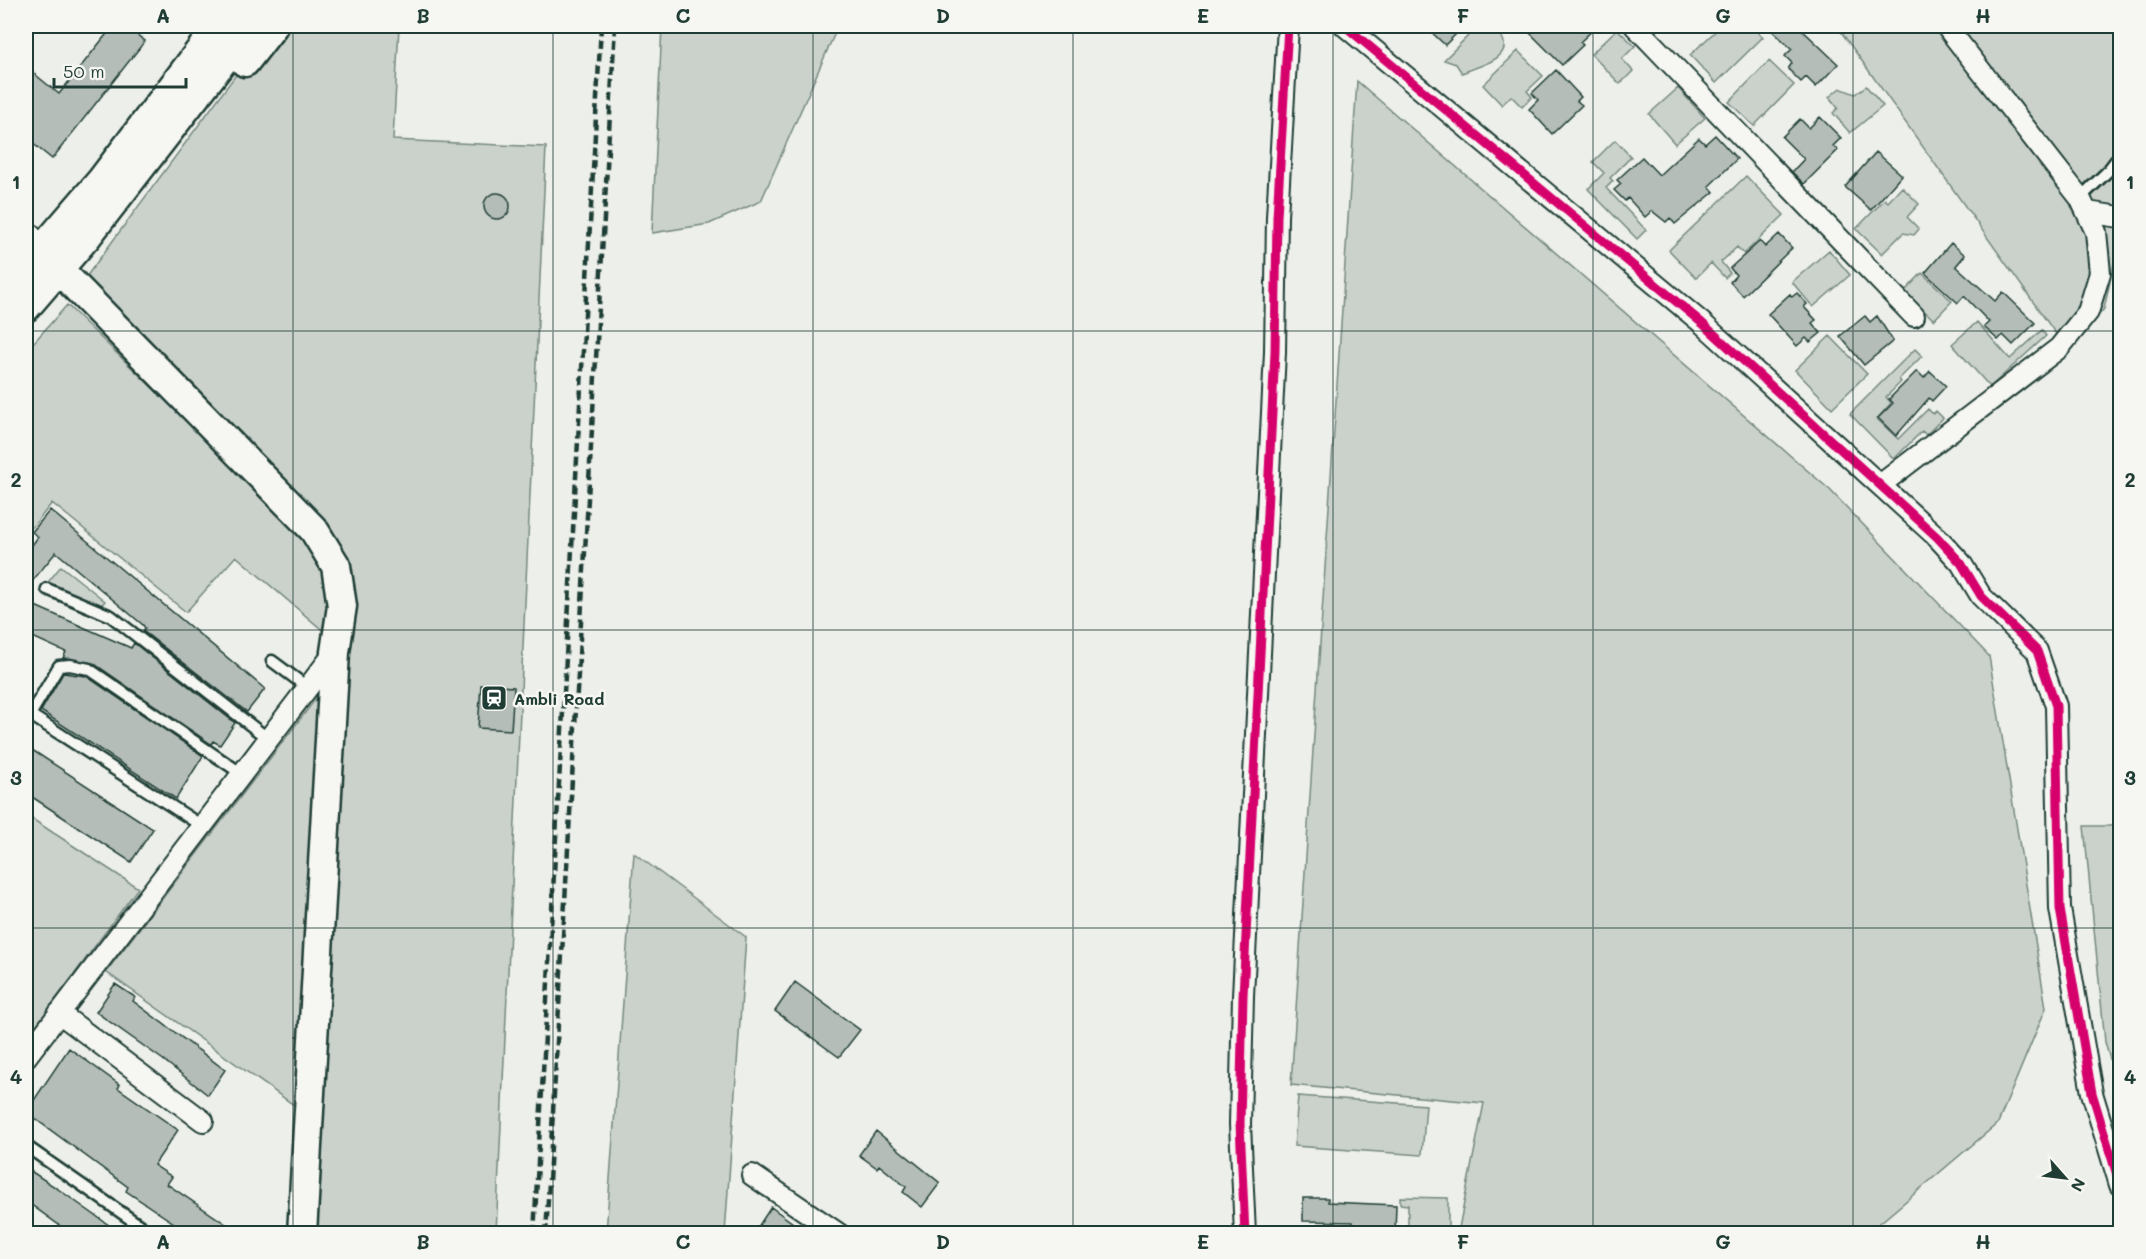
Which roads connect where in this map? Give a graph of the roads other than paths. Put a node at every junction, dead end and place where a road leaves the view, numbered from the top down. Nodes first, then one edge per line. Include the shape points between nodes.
1 (198, 26) edge
2 (219, 26) edge
3 (250, 26) edge
4 (273, 26) edge
5 (1288, 26) edge
6 (1345, 26) edge
7 (1635, 26) edge
8 (1946, 26) edge
9 (2121, 154) edge
10 (110, 189) junction
11 (2084, 205) junction
12 (2121, 217) edge
13 (78, 228) junction
14 (36, 253) edge
15 (26, 307) edge
16 (1914, 316) dead end
17 (1880, 485) junction
18 (47, 589) dead end
19 (335, 652) junction
20 (272, 661) dead end
21 (307, 687) junction
22 (28, 713) edge
23 (267, 738) junction
24 (242, 774) junction
25 (202, 826) junction
26 (59, 1013) junction
27 (26, 1057) edge
28 (203, 1121) dead end
29 (26, 1146) edge
30 (752, 1174) dead end
31 (2121, 1185) edge
32 (153, 1233) edge
33 (302, 1233) edge
34 (839, 1233) edge
35 (1245, 1233) edge

1 - 14 street via 90,165
2 - 10 street
3 - 10 street
4 - 13 street via 129,210
5 - 35 street via 1243,996 1240,1124
6 - 17 street via 1702,323
7 - 16 street
8 - 11 street
9 - 11 lane
10 - 13 street
11 - 12 street
11 - 17 street via 2096,232 2100,273 2088,312 2059,348
13 - 14 street
14 - 15 street
14 - 19 street via 314,530 336,566 342,606
17 - 31 street via 1937,537 1961,563 1980,596 2037,651 2056,706 2060,909 2092,1092
18 - 23 lane via 111,616
19 - 21 street
19 - 33 street
20 - 21 lane
21 - 23 street
22 - 24 lane via 59,666 89,669
22 - 25 lane
23 - 24 street
24 - 25 street
25 - 26 street
26 - 27 street
26 - 28 street
29 - 32 lane
30 - 34 street

